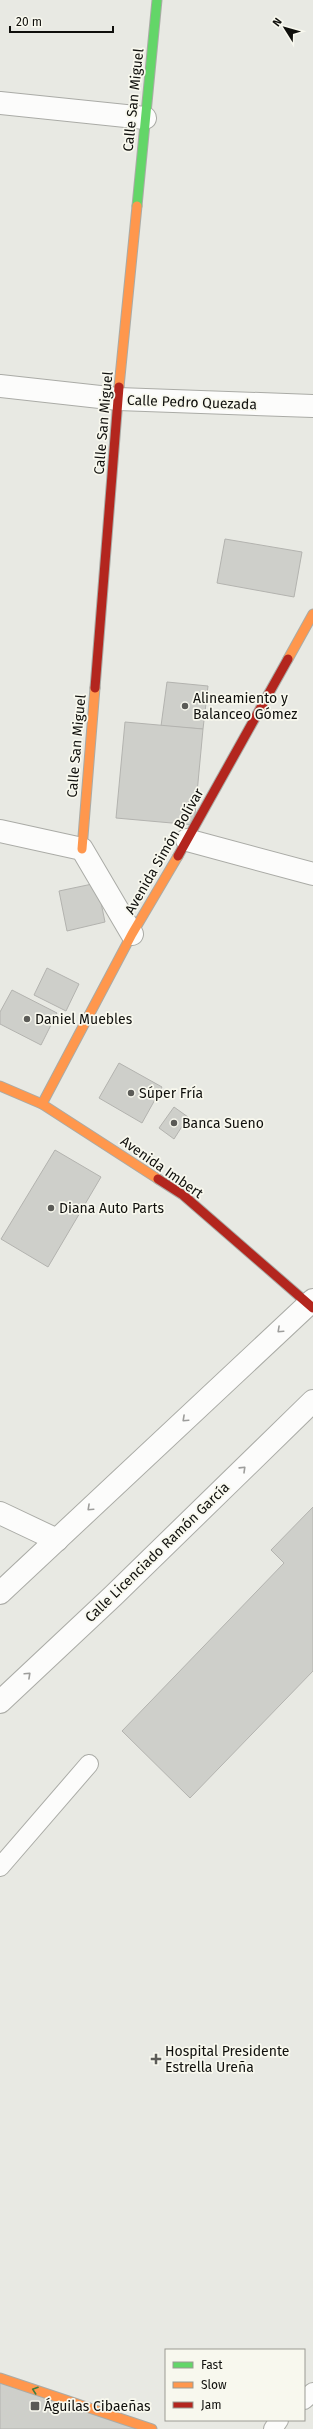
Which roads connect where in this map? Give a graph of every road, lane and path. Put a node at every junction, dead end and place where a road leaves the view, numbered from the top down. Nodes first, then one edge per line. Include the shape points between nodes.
1 (157, 0) edge
2 (0, 103) edge
3 (145, 118) junction
4 (0, 386) edge
5 (118, 399) junction
6 (313, 406) edge
7 (313, 614) edge
8 (0, 831) edge
9 (188, 840) junction
10 (82, 848) junction
11 (313, 874) edge
12 (132, 934) junction
13 (0, 1086) edge
14 (42, 1104) junction
15 (312, 1304) edge
16 (313, 1401) edge
17 (0, 1513) edge
18 (56, 1540) junction
19 (0, 1593) edge
20 (0, 1702) edge
21 (89, 1764) dead end
22 (0, 1868) edge
23 (0, 2378) edge
24 (313, 2392) edge
25 (305, 2399) edge
26 (152, 2429) edge

1 - 3 street, Calle San Miguel
2 - 3 street
3 - 5 street, Calle San Miguel
4 - 5 street, Calle Pedro Quezada
5 - 6 street, Calle Pedro Quezada
5 - 10 street, Calle San Miguel
7 - 9 street, Avenida Simón Bolívar
8 - 10 street
9 - 11 street
9 - 12 street, Avenida Simón Bolívar
10 - 12 street
12 - 14 street, Avenida Simón Bolívar
13 - 14 street, Avenida Imbert
14 - 15 street, Avenida Imbert via 183,1195
15 -> 18 street
20 -> 16 street, Calle Licenciado Ramón García
17 - 18 street
18 - 19 street
21 - 22 lane
26 -> 23 street
24 - 25 lane

